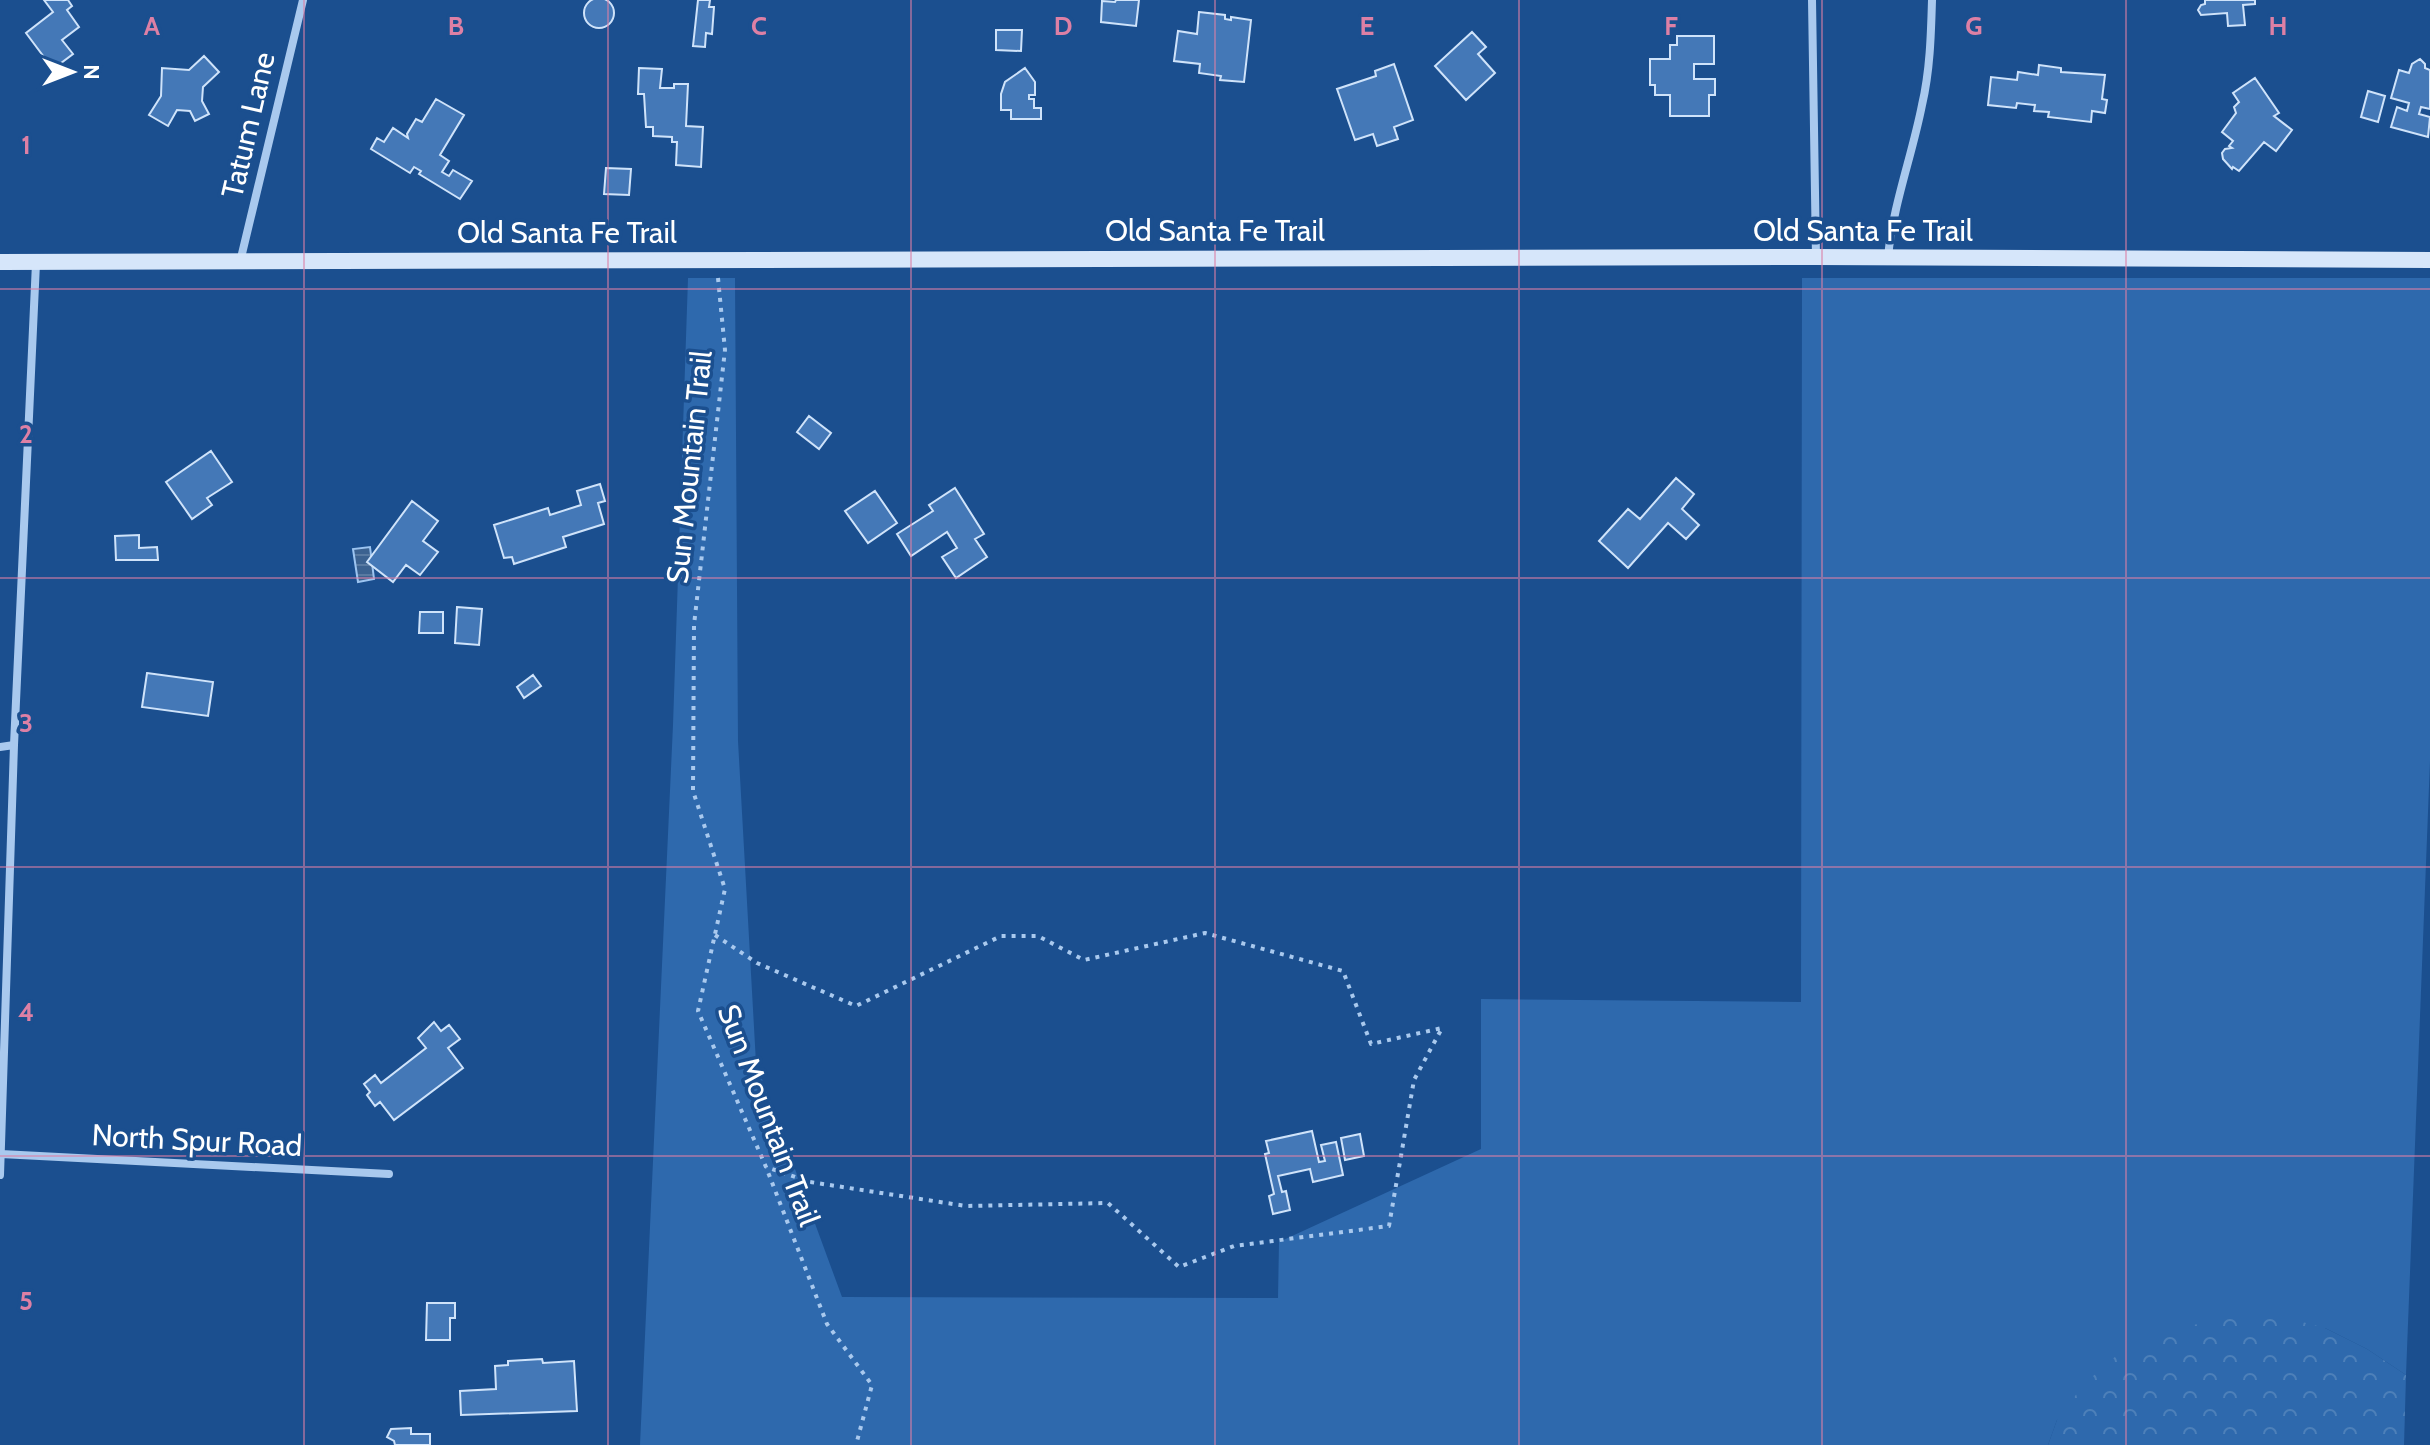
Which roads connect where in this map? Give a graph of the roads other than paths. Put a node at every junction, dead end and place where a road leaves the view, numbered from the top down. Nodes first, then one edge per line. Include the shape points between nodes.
1 (303, 0) edge
2 (1812, 0) edge
3 (1932, 0) edge
4 (1816, 257) junction
5 (1888, 257) junction
6 (2430, 260) edge
7 (0, 262) edge
8 (37, 262) junction
9 (240, 262) junction
10 (14, 745) junction
11 (0, 747) edge
12 (1, 1154) edge
13 (389, 1174) dead end
14 (0, 1175) edge

1 - 9 street, Tatum Lane
2 - 4 street
3 - 5 street via 1923,101
4 - 5 street, Old Santa Fe Trail
4 - 9 street, Old Santa Fe Trail
5 - 6 street, Old Santa Fe Trail
7 - 8 street, Old Santa Fe Trail
8 - 9 street, Old Santa Fe Trail
8 - 10 street
10 - 11 street
10 - 12 street
12 - 13 street, North Spur Road
12 - 14 street

